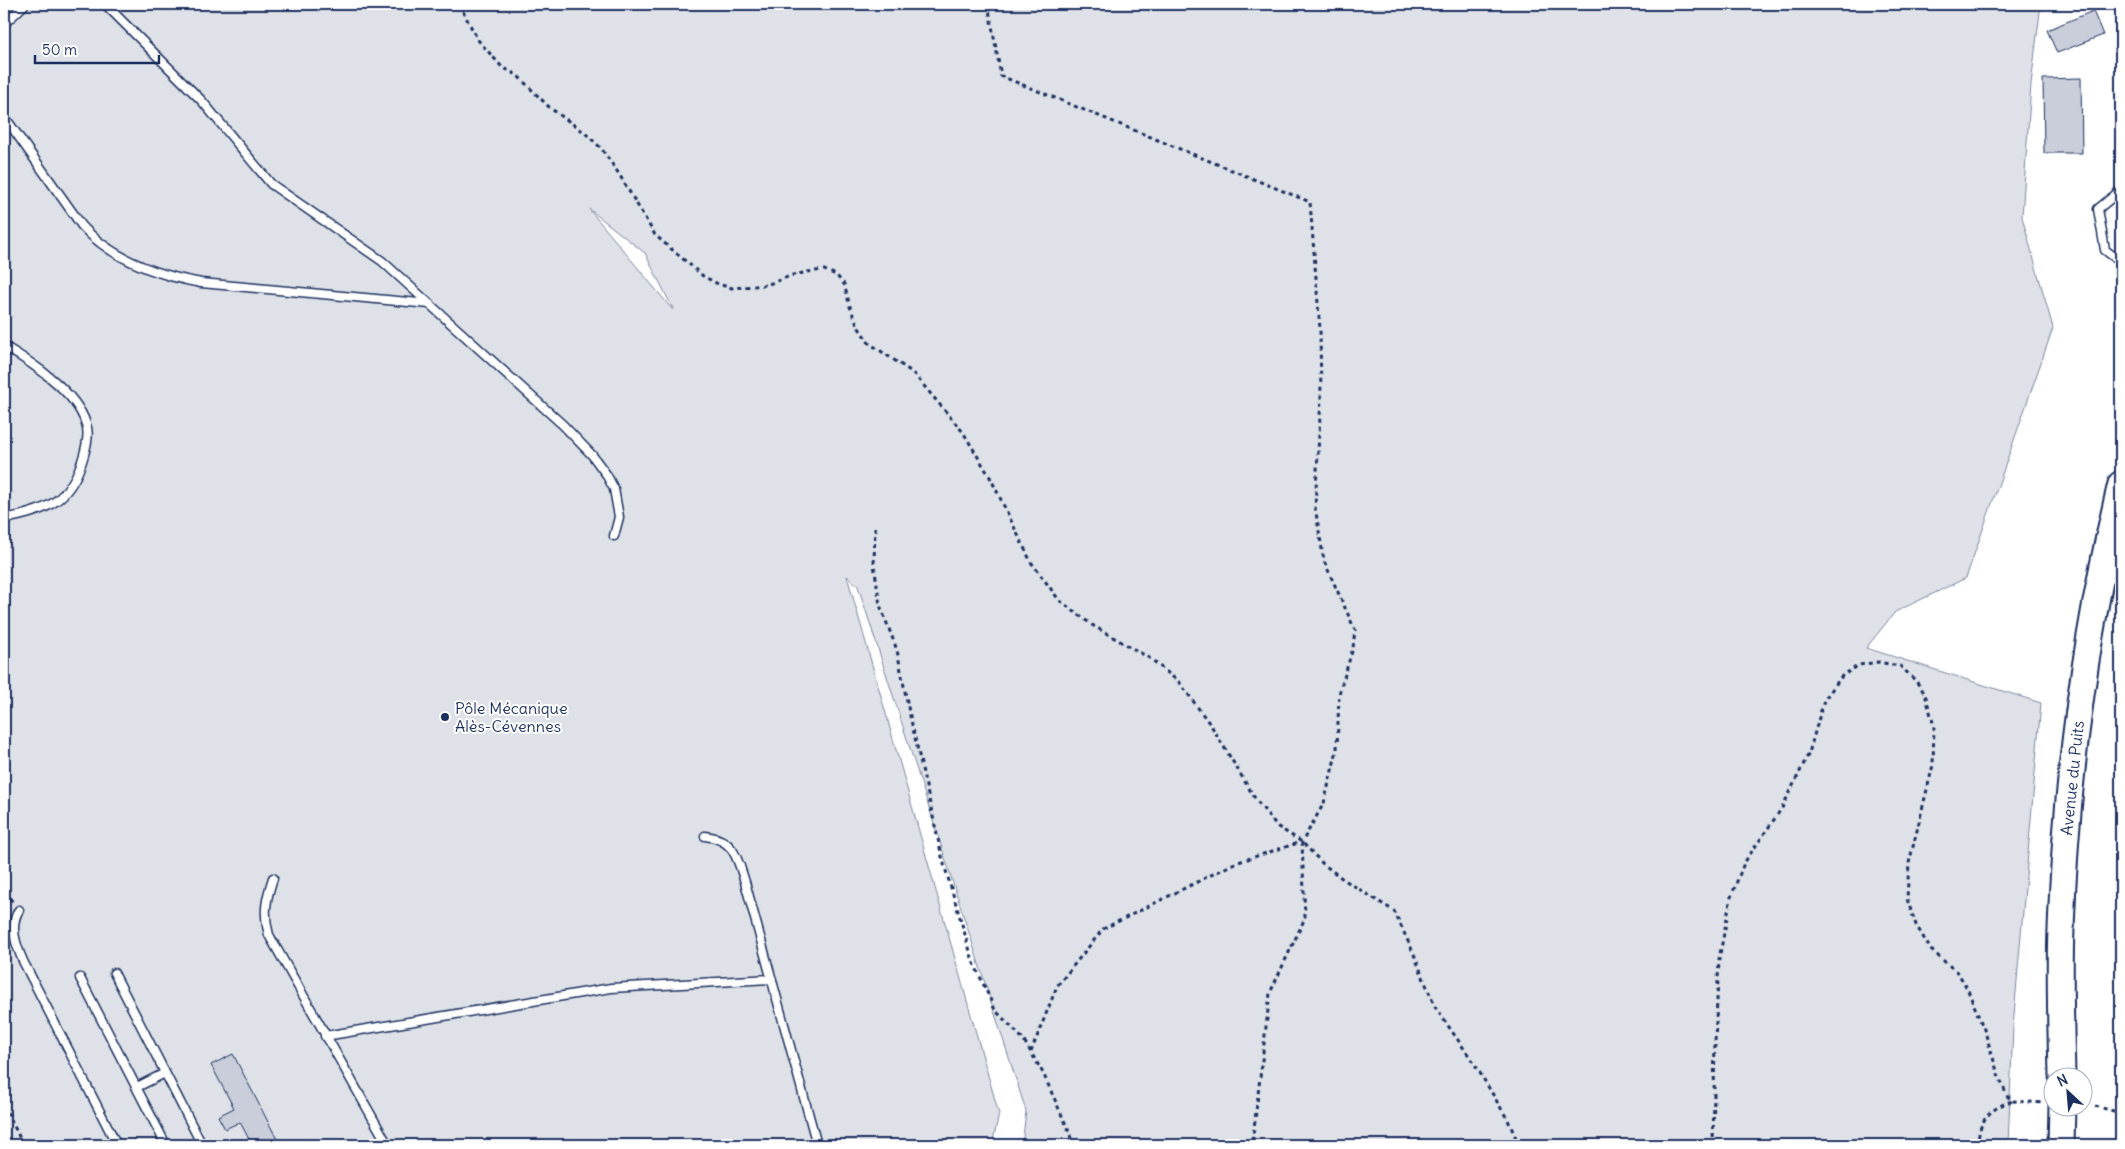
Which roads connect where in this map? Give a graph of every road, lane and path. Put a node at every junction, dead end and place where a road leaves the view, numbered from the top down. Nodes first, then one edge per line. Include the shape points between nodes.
1 (25, 4) edge
2 (105, 4) edge
3 (459, 4) edge
4 (988, 4) edge
5 (4, 24) edge
6 (4, 116) edge
7 (2121, 190) edge
8 (2121, 262) edge
9 (430, 304) junction
10 (4, 346) edge
11 (2121, 484) edge
12 (4, 519) edge
13 (874, 528) dead end
14 (614, 536) dead end
15 (705, 836) dead end
16 (1302, 842) junction
17 (4, 876) edge
18 (273, 878) dead end
19 (19, 910) joint
20 (114, 973) dead end
21 (80, 978) dead end
22 (772, 979) junction
23 (325, 1036) junction
24 (1031, 1053) junction
25 (2062, 1066) edge
26 (165, 1073) junction
27 (137, 1087) junction
28 (2013, 1101) junction
29 (2042, 1104) edge
30 (4, 1105) edge
31 (2095, 1106) dead end
32 (2121, 1112) edge
33 (2057, 1116) edge
34 (22, 1145) edge
35 (117, 1145) edge
36 (166, 1145) edge
37 (202, 1145) edge
38 (388, 1145) edge
39 (816, 1145) edge
40 (1075, 1145) edge
41 (1252, 1145) edge
42 (1519, 1145) edge
43 (1713, 1145) edge
44 (1978, 1145) edge
45 (2061, 1145) edge

1 - 5 lane
2 - 9 lane via 202,101 271,184 375,255
3 - 16 path via 478,40 502,67 517,75 550,108 601,148 655,234 703,276 732,288 766,285 808,272 824,270 836,275 844,284 858,328 869,343 913,373 963,432 990,477 1031,562 1059,600 1092,625 1151,659 1180,683 1256,800 1278,827
4 - 16 path via 1001,76 1310,202 1320,330 1321,398 1316,507 1324,561 1355,630 1339,694 1337,750 1324,803
6 - 9 lane via 94,240 132,262 174,278 201,283
7 - 8 lane via 2098,209 2105,250
9 - 14 lane via 592,455 614,489 619,517
10 - 12 lane via 52,380 76,405 87,425 79,471 57,501 45,508
11 - 25 main road, Avenue du Puits via 2089,641 2066,832 2060,930
13 - 24 path via 874,564 880,605 897,650 924,782 962,928 994,1010 1023,1039
15 - 22 lane via 723,840 737,857
16 - 24 path via 1235,863 1103,929 1057,986
16 - 41 path via 1305,918 1270,993
16 - 42 path via 1323,864 1394,911 1435,1007 1474,1063
17 - 19 path via 5,893
18 - 23 lane via 265,905 264,920 269,936
19 - 35 lane via 14,929 22,961
20 - 26 lane
21 - 27 lane
22 - 23 lane via 611,988
22 - 39 lane
23 - 38 lane
24 - 40 path
26 - 27 lane
26 - 37 lane
27 - 36 lane
28 - 29 path
28 - 43 path via 2007,1096 1967,988 1958,973 1930,950 1907,899 1909,863 1933,765 1934,726 1925,694 1916,681 1900,666 1878,662 1859,665 1842,676 1824,700 1809,753 1782,808 1744,863 1731,897 1719,959
28 - 44 path via 1989,1113 1981,1124
30 - 34 path
31 - 32 path
33 - 45 main road

